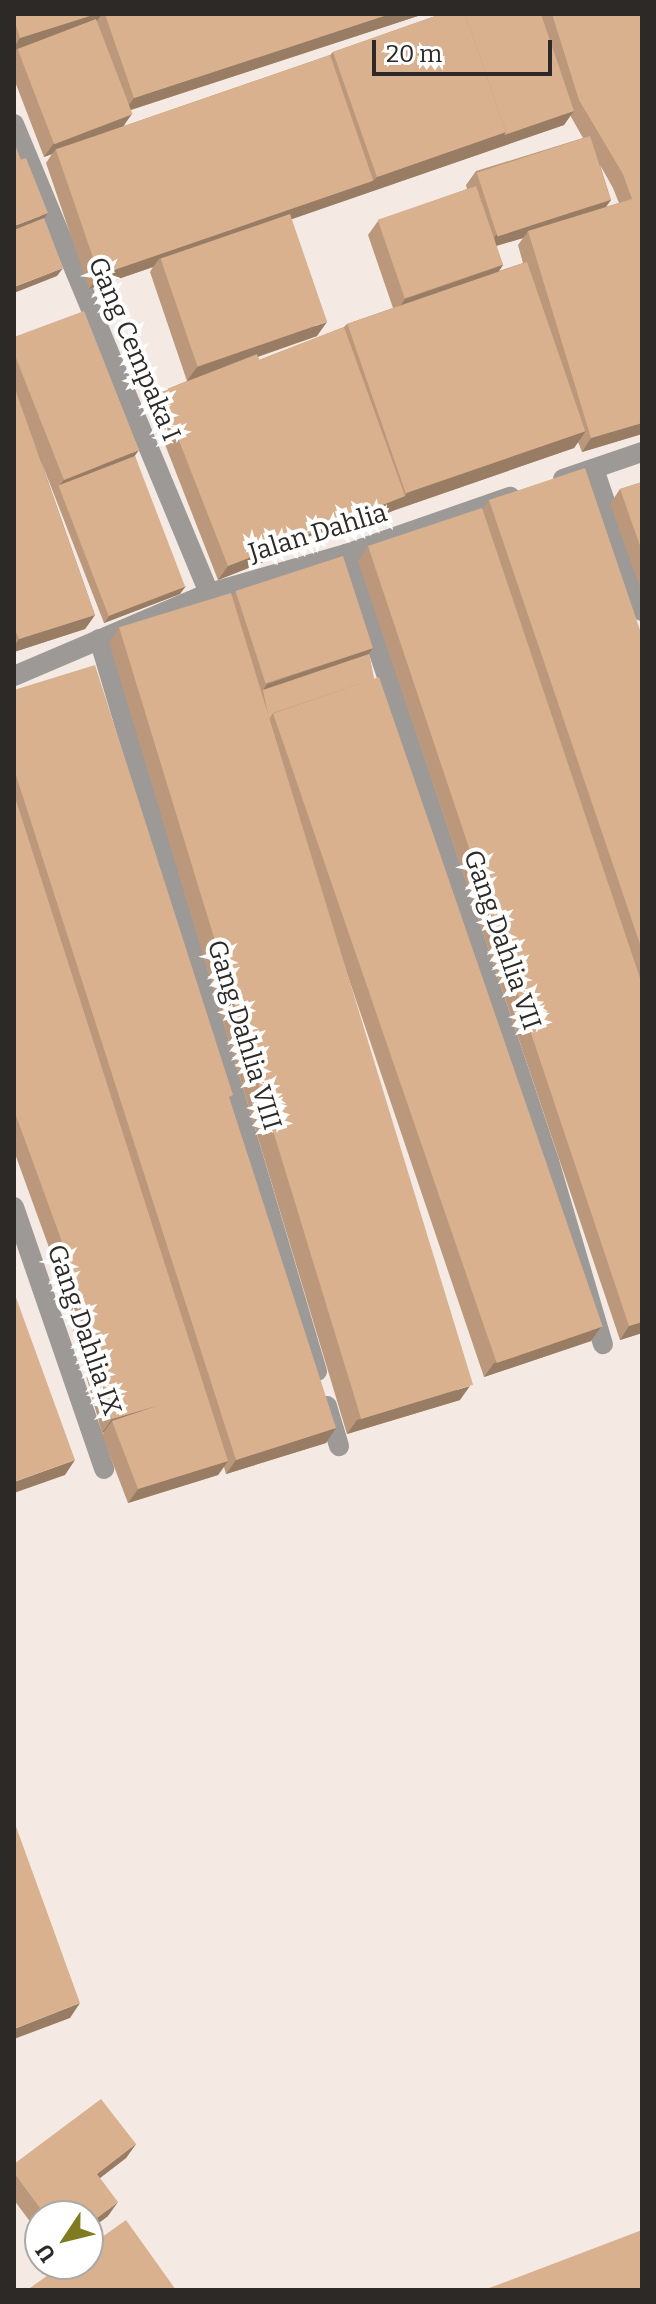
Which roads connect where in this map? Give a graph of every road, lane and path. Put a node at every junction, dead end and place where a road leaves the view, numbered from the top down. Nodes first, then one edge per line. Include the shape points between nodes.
1 (14, 124) edge
2 (642, 452) edge
3 (594, 469) junction
4 (346, 554) junction
5 (209, 593) junction
6 (642, 611) edge
7 (99, 639) junction
8 (14, 676) edge
9 (14, 1207) edge
10 (603, 1344) edge
11 (339, 1446) dead end
12 (104, 1469) dead end

1 - 5 street, Gang Cempaka I via 37,162
2 - 3 street, Jalan Dahlia
3 - 4 street, Jalan Dahlia
3 - 6 street
4 - 5 street, Jalan Dahlia
4 - 10 street, Gang Dahlia VII via 549,1161
5 - 7 street, Jalan Dahlia
7 - 8 street, Jalan Dahlia
7 - 11 street, Gang Dahlia VIII
9 - 12 street, Gang Dahlia IX

